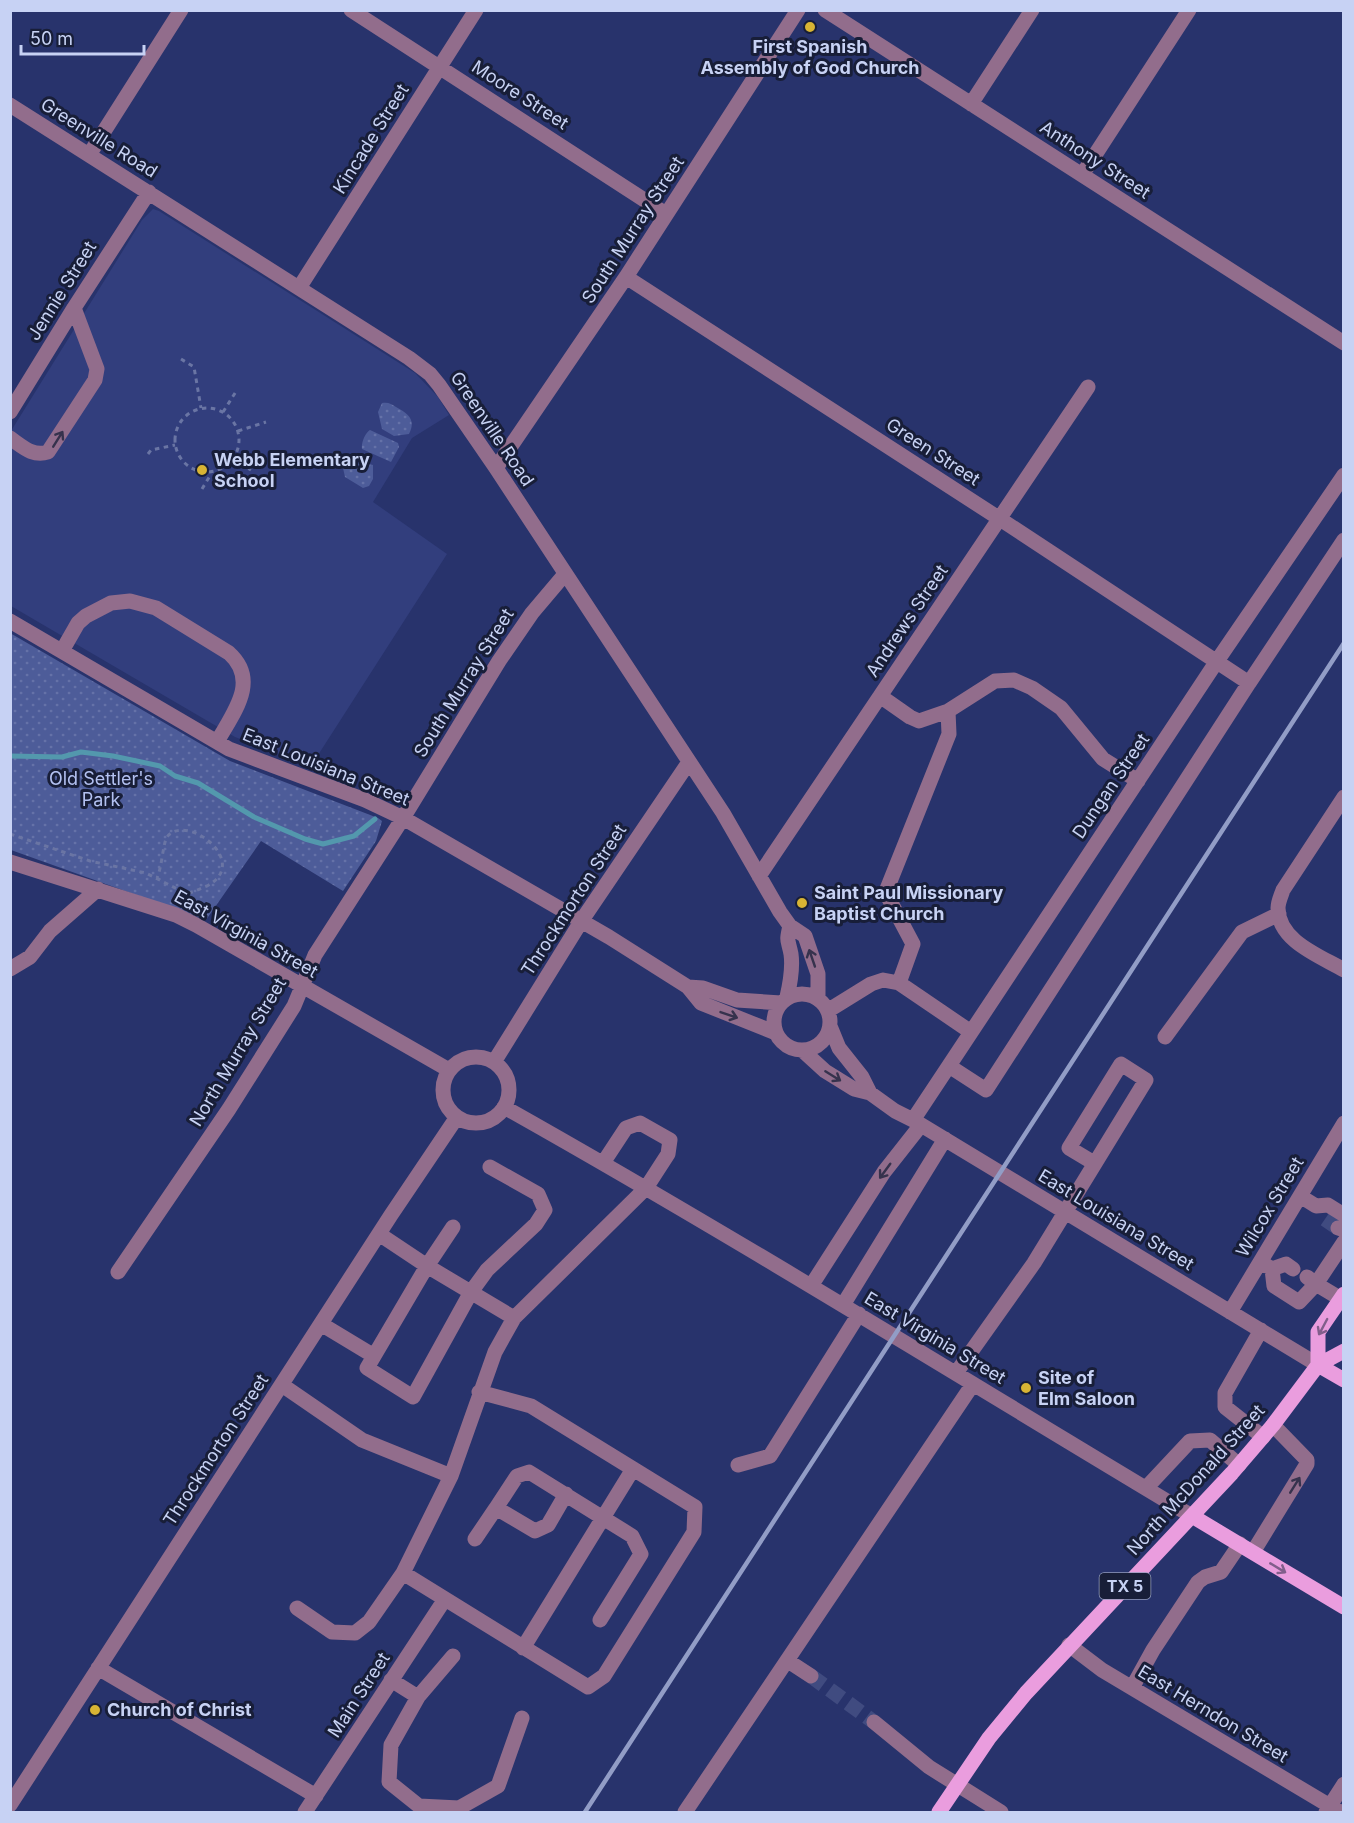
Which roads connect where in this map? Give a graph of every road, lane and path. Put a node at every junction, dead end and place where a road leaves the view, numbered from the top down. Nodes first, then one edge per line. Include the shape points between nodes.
1 (181, 10) edge
2 (351, 10) edge
3 (476, 10) edge
4 (798, 10) edge
5 (825, 10) edge
6 (1032, 10) edge
7 (1189, 10) edge
8 (849, 17) edge
9 (440, 66) junction
10 (971, 104) junction
11 (10, 105) edge
12 (89, 154) junction
13 (1082, 175) junction
14 (149, 192) junction
15 (666, 214) junction
16 (626, 277) junction
17 (299, 288) junction
18 (74, 308) junction
19 (1344, 343) edge
20 (181, 359) dead end
21 (1088, 387) dead end
22 (237, 390) dead end
23 (201, 408) junction
24 (10, 412) edge
25 (223, 412) junction
26 (266, 422) dead end
27 (238, 431) junction
28 (10, 438) edge
29 (175, 445) junction
30 (148, 454) dead end
31 (233, 459) junction
32 (496, 468) junction
33 (251, 470) dead end
34 (212, 472) junction
35 (1344, 475) edge
36 (202, 489) dead end
37 (1000, 519) junction
38 (1344, 540) edge
39 (565, 574) junction
40 (10, 621) edge
41 (62, 651) junction
42 (1217, 661) junction
43 (1250, 683) junction
44 (880, 696) junction
45 (948, 711) junction
46 (217, 742) junction
47 (689, 762) junction
48 (1138, 781) junction
49 (1344, 797) edge
50 (403, 818) junction
51 (10, 834) edge
52 (10, 862) edge
53 (759, 876) junction
54 (158, 878) junction
55 (98, 889) junction
56 (1279, 914) junction
57 (582, 920) junction
58 (790, 926) junction
59 (10, 969) edge
60 (1344, 970) edge
61 (899, 983) junction
62 (302, 986) junction
63 (688, 987) junction
64 (818, 998) junction
65 (784, 1000) junction
66 (829, 1010) junction
67 (830, 1026) junction
68 (971, 1032) junction
69 (776, 1033) junction
70 (1166, 1037) dead end
71 (802, 1050) junction
72 (494, 1062) junction
73 (950, 1066) junction
74 (449, 1070) junction
75 (870, 1093) junction
76 (504, 1107) junction
77 (457, 1117) junction
78 (917, 1123) junction
79 (1344, 1123) edge
80 (945, 1139) junction
81 (603, 1163) junction
82 (1094, 1163) junction
83 (490, 1167) dead end
84 (646, 1188) junction
85 (1300, 1196) junction
86 (1064, 1211) junction
87 (453, 1227) dead end
88 (1342, 1229) edge
89 (379, 1234) junction
90 (427, 1266) junction
91 (1266, 1266) junction
92 (1293, 1269) dead end
93 (118, 1272) dead end
94 (1311, 1281) junction
95 (812, 1286) junction
96 (471, 1293) junction
97 (1342, 1296) edge
98 (843, 1305) junction
99 (1230, 1312) junction
100 (859, 1314) junction
101 (514, 1318) junction
102 (321, 1324) junction
103 (1261, 1330) junction
104 (1344, 1351) edge
105 (374, 1356) junction
106 (1318, 1365) junction
107 (956, 1373) junction
108 (1344, 1380) edge
109 (973, 1384) junction
110 (282, 1385) junction
111 (479, 1392) junction
112 (1268, 1431) junction
113 (1239, 1465) junction
114 (738, 1466) dead end
115 (633, 1469) junction
116 (451, 1476) junction
117 (1146, 1488) junction
118 (567, 1494) junction
119 (496, 1508) junction
120 (1192, 1515) junction
121 (604, 1517) junction
122 (475, 1539) dead end
123 (1246, 1548) junction
124 (404, 1573) junction
125 (445, 1599) junction
126 (1344, 1607) edge
127 (297, 1608) dead end
128 (600, 1620) dead end
129 (1069, 1645) junction
130 (523, 1648) junction
131 (453, 1656) dead end
132 (788, 1661) junction
133 (98, 1668) junction
134 (811, 1677) tunnel mouth
135 (392, 1680) junction
136 (1132, 1688) junction
137 (418, 1697) junction
138 (522, 1718) dead end
139 (874, 1722) tunnel mouth
140 (1344, 1784) edge
141 (956, 1785) junction
142 (316, 1796) junction
143 (10, 1805) edge
144 (1332, 1810) edge
145 (305, 1812) edge
146 (685, 1812) edge
147 (939, 1812) edge
148 (1001, 1812) edge

1 - 12 street
2 - 9 street, Moore Street
3 - 9 street, Kincade Street
4 - 15 street, South Murray Street
5 - 8 street, Anthony Street
6 - 10 street
7 - 13 street
8 - 10 street, Anthony Street
9 - 15 street, Moore Street
9 - 17 street, Kincade Street
10 - 13 street, Anthony Street
11 - 12 street, Greenville Road
12 - 14 street, Greenville Road
13 - 19 street, Anthony Street
14 - 17 street, Greenville Road
14 - 18 street, Jennie Street
15 - 16 street, South Murray Street
16 - 32 street, South Murray Street
16 - 37 street, Green Street
17 - 32 street, Greenville Road via 430,374
18 - 24 street, Jennie Street
28 -> 18 street via 33,453 48,452 95,380 97,369
20 - 23 path via 194,367
21 - 37 street, Andrews Street
22 - 25 path
23 - 25 path
23 - 29 path via 182,419
25 - 27 path
26 - 27 path
27 - 31 path via 239,447
29 - 30 path
29 - 34 path via 190,468
31 - 33 path
31 - 34 path
32 - 39 street, Greenville Road
34 - 36 path
35 - 42 street, Dungan Street
37 - 42 street, Green Street
37 - 44 street, Andrews Street
38 - 43 street
39 - 47 street, Greenville Road
39 - 50 street, South Murray Street via 516,636
40 - 41 street, East Louisiana Street
41 - 46 street, East Louisiana Street
41 - 46 street via 78,623 102,607 130,601 156,608 229,653 242,670 240,699
42 - 43 street, Green Street
42 - 48 street, Dungan Street
43 - 73 street via 986,1090
44 - 45 street via 919,721
44 - 53 street, Andrews Street
45 - 48 street via 995,681 1014,680 1061,708 1103,759
45 - 61 street via 949,734 887,889 913,944
46 - 50 street, East Louisiana Street
47 - 53 street, Greenville Road
47 - 57 street, Throckmorton Street
48 - 68 street, Dungan Street
49 - 56 street via 1283,890
50 - 57 street, East Louisiana Street
50 - 62 street, North Murray Street via 315,955
51 - 54 path via 90,861
52 - 55 street, East Virginia Street
53 - 58 street, Greenville Road
54 - 54 path via 191,893 219,876 223,870 222,857 195,831 178,831 165,840
55 - 59 street via 50,931 30,957
55 - 62 street, East Virginia Street via 176,915
56 - 60 street via 1293,940
56 - 70 street via 1242,932
57 - 63 street, East Louisiana Street
57 - 72 street, Throckmorton Street
64 -> 58 street, Greenville Road via 818,974 805,936
58 - 65 street, Greenville Road via 786,942 791,954 791,974
61 - 66 street via 884,980 872,984
61 - 68 street
62 - 74 street, East Virginia Street
62 - 93 street, North Murray Street via 294,1006 229,1109
63 - 65 street, East Louisiana Street via 737,1000
63 -> 69 street, East Louisiana Street via 700,1003
64 - 65 street via 803,993
64 - 66 street
65 - 69 street via 774,1017
66 - 67 street
67 - 71 street via 824,1041
67 - 75 street, East Louisiana Street via 839,1048
68 - 73 street, Dungan Street
69 - 71 street via 787,1045
71 -> 75 street, East Louisiana Street via 825,1071 854,1089
72 - 74 street via 473,1056
72 - 76 street via 508,1079 508,1101
73 - 78 street, Dungan Street
74 - 77 street via 442,1096
75 - 78 street, East Louisiana Street
76 - 77 street via 495,1118 484,1122 474,1124
76 - 81 street, East Virginia Street
77 - 89 street, Throckmorton Street
78 - 80 street, East Louisiana Street
78 -> 95 street, Dungan Street
79 - 85 street, Wilcox Street
80 - 86 street, East Louisiana Street
80 - 98 street
81 - 84 street, East Virginia Street
81 - 84 street via 626,1128 640,1122 669,1140 668,1154
82 - 82 street via 1146,1080 1120,1064 1069,1148
82 - 86 street
83 - 96 street via 538,1194 545,1210 536,1224 487,1270
84 - 95 street, East Virginia Street
84 - 101 street
85 - 88 street via 1321,1212 1328,1205
85 - 91 street, Wilcox Street
86 - 99 street, East Louisiana Street
86 - 107 street via 1034,1263
87 - 90 street
88 - 94 street
89 - 90 street
89 - 102 street, Throckmorton Street
90 - 96 street
90 - 105 street
91 - 92 street via 1286,1264
91 - 94 street via 1274,1286 1299,1302
91 - 99 street, Wilcox Street
94 - 97 street
95 - 98 street, East Virginia Street
96 - 101 street
96 - 105 street via 413,1397 367,1368
97 -> 106 main road via 1318,1332
98 - 100 street, East Virginia Street
99 - 103 street, East Louisiana Street
100 - 107 street, East Virginia Street
100 - 114 street via 770,1456
101 - 111 street
102 - 105 street
102 - 110 street, Throckmorton Street
103 - 106 street, East Louisiana Street
103 - 112 street via 1225,1393 1225,1407
104 - 106 main road, TX 5
106 - 108 main road, East Louisiana Street
106 - 112 main road, North McDonald Street / TX 5
107 - 109 street, East Virginia Street
109 - 117 street, East Virginia Street
109 - 132 street
110 - 116 street via 362,1440
110 - 133 street, Throckmorton Street
111 - 115 street via 531,1406
111 - 116 street
112 - 113 main road, North McDonald Street / TX 5
123 -> 112 street via 1307,1464 1307,1460
113 - 117 street via 1210,1440 1190,1441
113 - 120 main road, North McDonald Street / TX 5
115 - 121 street
115 - 130 street via 695,1507 694,1532 604,1676 596,1682 588,1687
116 - 124 street
117 - 120 street, East Virginia Street
118 - 119 street via 530,1472 517,1476
118 - 119 street via 549,1525 535,1532
118 - 121 street
119 - 122 street
120 - 123 main road, East Virginia Street
120 - 129 main road, North McDonald Street / TX 5
121 - 128 street via 632,1536 641,1554
121 - 130 street
123 -> 126 main road, East Virginia Street
123 - 136 street via 1221,1572 1198,1582
124 - 125 street
124 - 127 street via 369,1622 355,1633 332,1632
125 - 130 street
125 - 135 street, Main Street
129 - 136 street, East Herndon Street
129 - 141 main road, North McDonald Street / TX 5 via 1005,1718
131 - 137 street
132 - 134 street
132 - 146 street
133 - 142 street
133 - 143 street, Throckmorton Street
135 - 137 street
135 - 142 street, Main Street
136 - 144 street, East Herndon Street
137 - 138 street via 391,1745 390,1782 419,1806 459,1808 498,1786
139 - 141 street
140 - 144 street
141 - 147 main road, North McDonald Street / TX 5
141 - 148 street
142 - 145 street, Main Street

